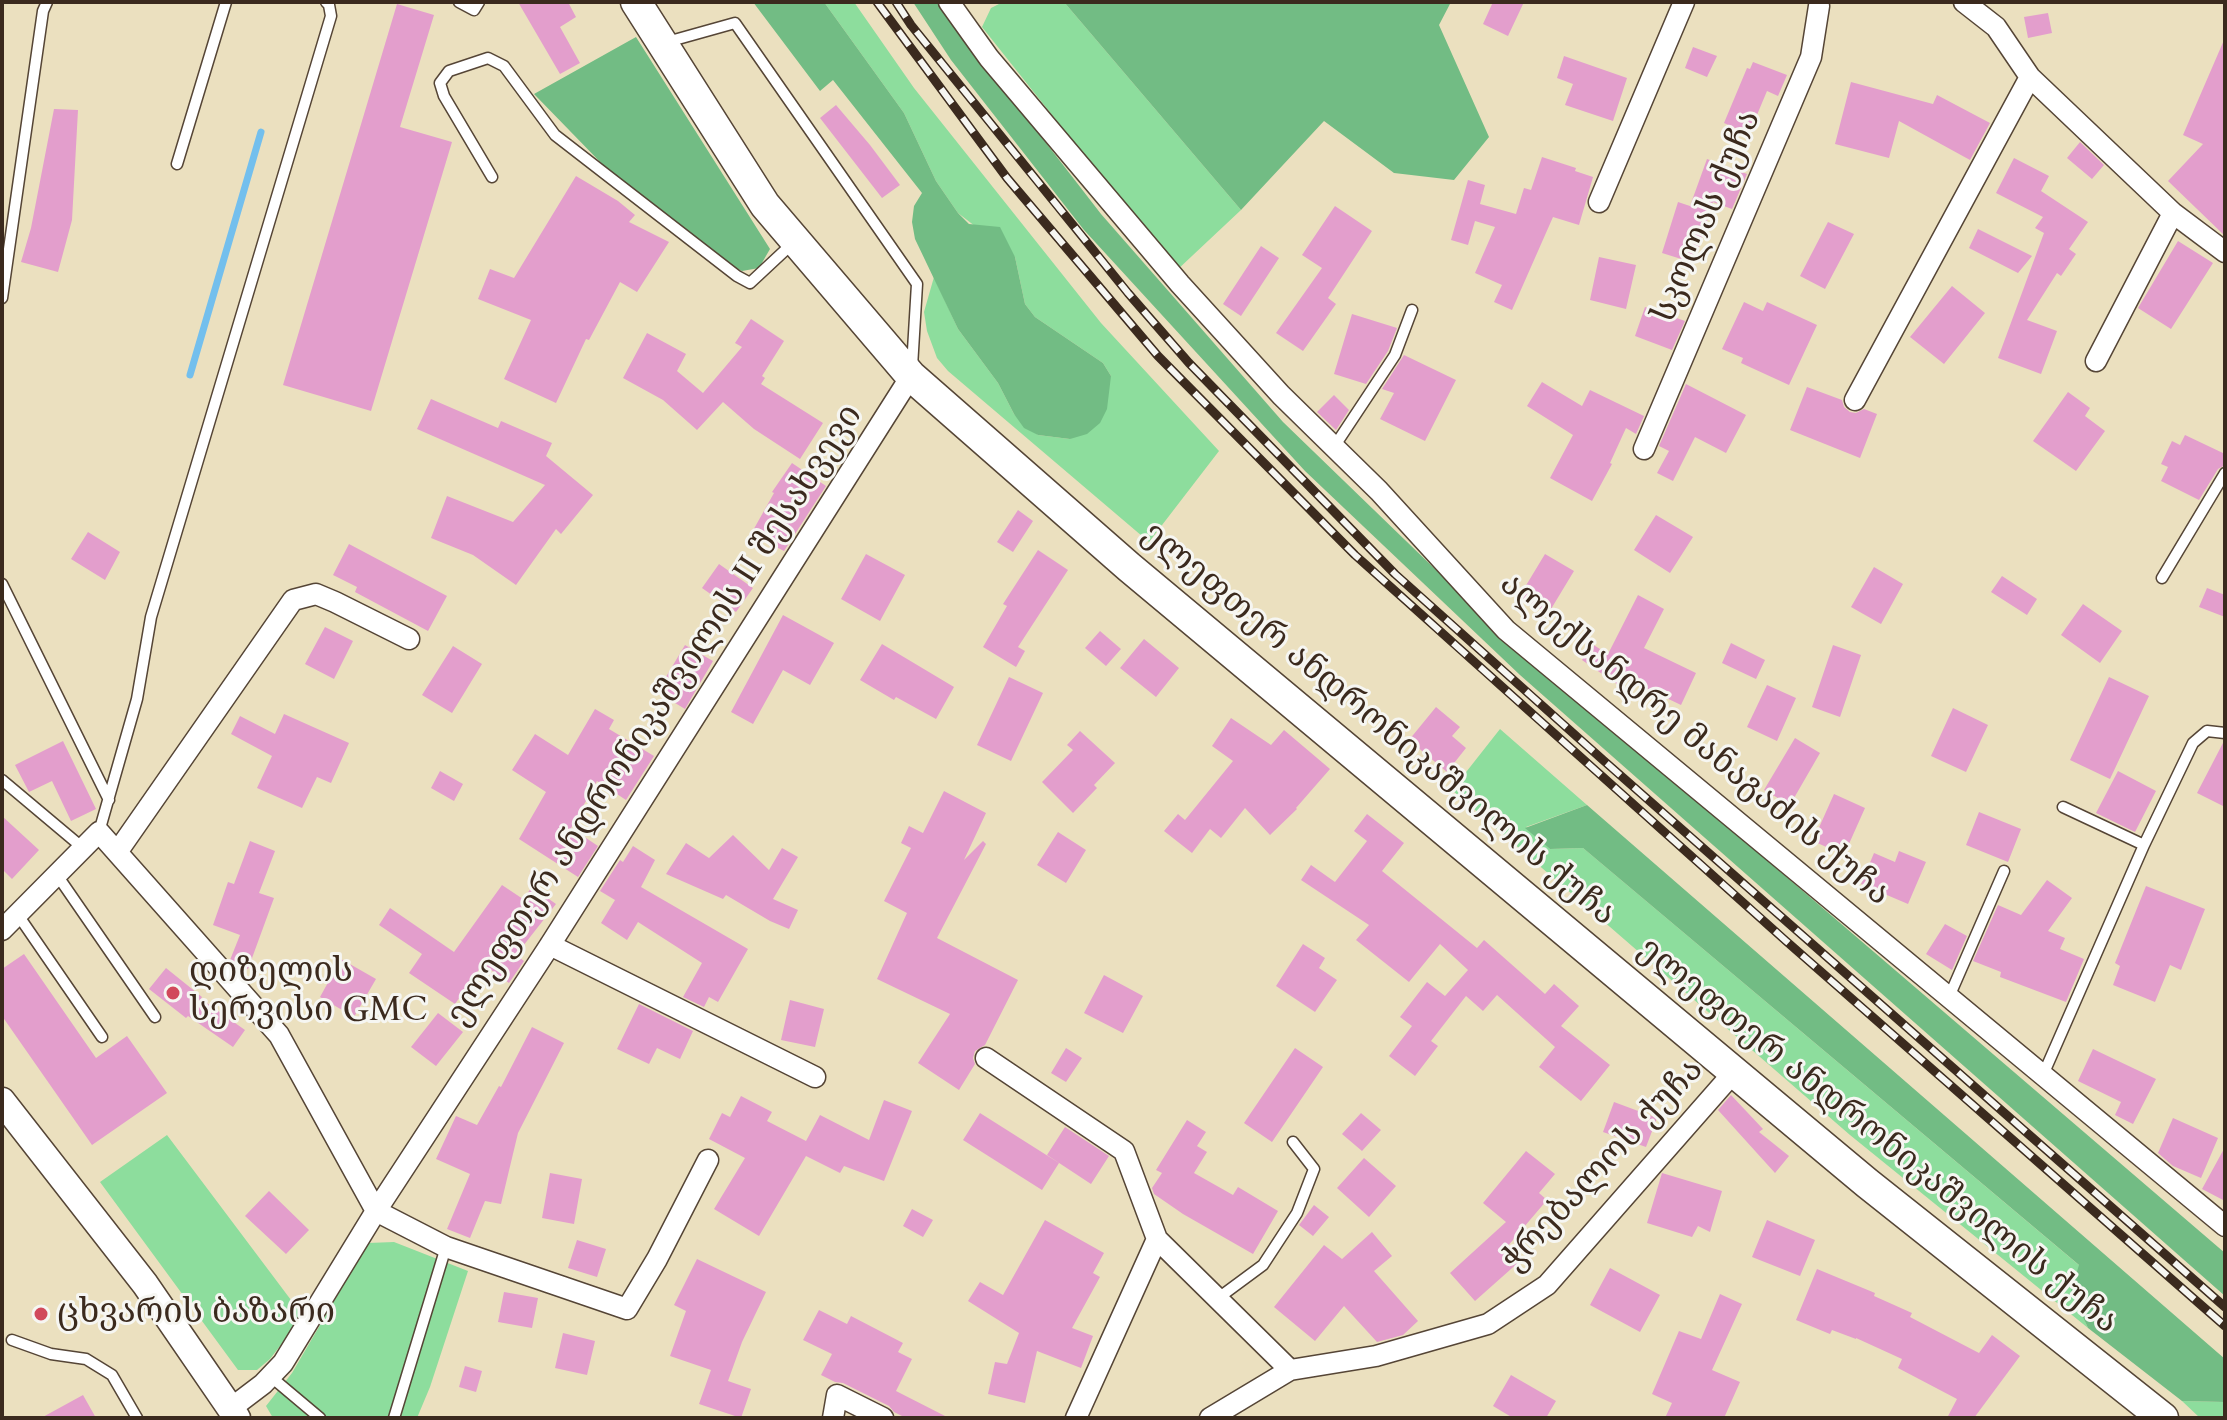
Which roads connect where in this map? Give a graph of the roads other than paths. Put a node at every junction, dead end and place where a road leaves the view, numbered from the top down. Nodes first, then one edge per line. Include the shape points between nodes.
1 (47, 2) edge
2 (226, 2) edge
3 (326, 2) edge
4 (459, 2) edge
5 (479, 2) edge
6 (636, 2) edge
7 (949, 2) edge
8 (1684, 2) edge
9 (1964, 2) edge
10 (1819, 3) edge
11 (661, 44) junction
12 (2030, 77) junction
13 (177, 164) dead end
14 (492, 177) dead end
15 (1599, 202) dead end
16 (2173, 213) junction
17 (796, 241) junction
18 (2225, 252) edge
19 (4, 266) edge
20 (2, 298) edge
21 (1412, 310) dead end
22 (2096, 361) dead end
23 (911, 376) junction
24 (1855, 400) dead end
25 (1334, 447) junction
26 (1644, 449) dead end
27 (2225, 473) edge
28 (2162, 578) dead end
29 (2, 584) edge
30 (409, 639) dead end
31 (2225, 733) edge
32 (2, 780) edge
33 (109, 800) junction
34 (2063, 807) dead end
35 (99, 832) junction
36 (2144, 845) junction
37 (83, 848) junction
38 (118, 851) junction
39 (2004, 871) dead end
40 (57, 875) junction
41 (18, 915) junction
42 (2, 930) edge
43 (550, 945) junction
44 (1949, 997) junction
45 (155, 1017) dead end
46 (102, 1037) dead end
47 (986, 1058) dead end
48 (1734, 1072) junction
49 (2043, 1075) junction
50 (815, 1077) dead end
51 (2, 1101) edge
52 (1293, 1142) dead end
53 (708, 1160) dead end
54 (376, 1211) junction
55 (2225, 1226) edge
56 (1157, 1239) junction
57 (446, 1247) junction
58 (1217, 1299) junction
59 (12, 1340) dead end
60 (1290, 1370) junction
61 (270, 1376) junction
62 (228, 1415) edge
63 (137, 1418) edge
64 (320, 1418) edge
65 (394, 1418) edge
66 (833, 1418) edge
67 (883, 1418) edge
68 (1076, 1418) edge
69 (1210, 1418) edge
70 (2163, 1418) edge

1 - 19 lane
2 - 13 lane
3 - 33 lane via 331,16 151,617 137,699
4 - 5 lane via 474,10
6 - 11 main road, ელეფთერ ანდრონიკაშვილის ქუჩა
7 - 25 street, ალექსანდრე მანაგაძის ქუჩა via 989,58 1180,284
8 - 15 street
9 - 12 street via 1996,27
10 - 26 street, სკოლას ქუჩა via 1811,57
11 - 17 main road, ელეფთერ ანდრონიკაშვილის ქუჩა via 765,205
11 - 23 lane via 735,23 917,284
12 - 16 street
12 - 24 street
14 - 17 lane via 440,83 449,71 488,58 504,66 555,135 737,276 750,283
16 - 18 street
16 - 22 street
17 - 23 main road, ელეფთერ ანდრონიკაშვილის ქუჩა
19 - 20 lane
21 - 25 lane via 1395,355
23 - 43 street, ელეფთერ ანდრონიკაშვილის II შესახვევი
23 - 48 main road, ელეფთერ ანდრონიკაშვილის ქუჩა via 1129,567
25 - 44 street, ალექსანდრე მანაგაძის ქუჩა via 1506,630
27 - 28 lane
29 - 33 lane
30 - 38 street via 316,594 293,600
31 - 36 lane via 2207,731 2193,743
32 - 37 lane
33 - 35 lane
34 - 36 lane
35 - 37 street
35 - 38 street
36 - 49 lane
37 - 40 street
38 - 54 street via 279,1035
39 - 44 lane
40 - 41 street
40 - 45 lane
41 - 42 street
41 - 46 lane
43 - 50 street
43 - 54 street, ელეფთერ ანდრონიკაშვილის II შესახვევი
44 - 49 street, ალექსანდრე მანაგაძის ქუჩა
47 - 56 street via 1124,1151
48 - 60 street, ჭრებალოს ქუჩა via 1547,1285 1512,1309 1488,1324 1376,1356
48 - 70 main road, ელეფთერ ანდრონიკაშვილის ქუჩა
49 - 55 street, ალექსანდრე მანაგაძის ქუჩა
51 - 62 street via 145,1284
52 - 58 lane via 1314,1169 1297,1213 1263,1265
53 - 57 street via 627,1309
54 - 57 street
54 - 61 street, ელეფთერ ანდრონიკაშვილის II შესახვევი
56 - 58 street
56 - 68 street
57 - 65 lane
58 - 60 street
59 - 63 lane via 86,1359 112,1375
60 - 69 street, ჭრებალოს ქუჩა
61 - 62 street, ელეფთერ ანდრონიკაშვილის II შესახვევი
61 - 64 lane
66 - 67 street via 837,1395

